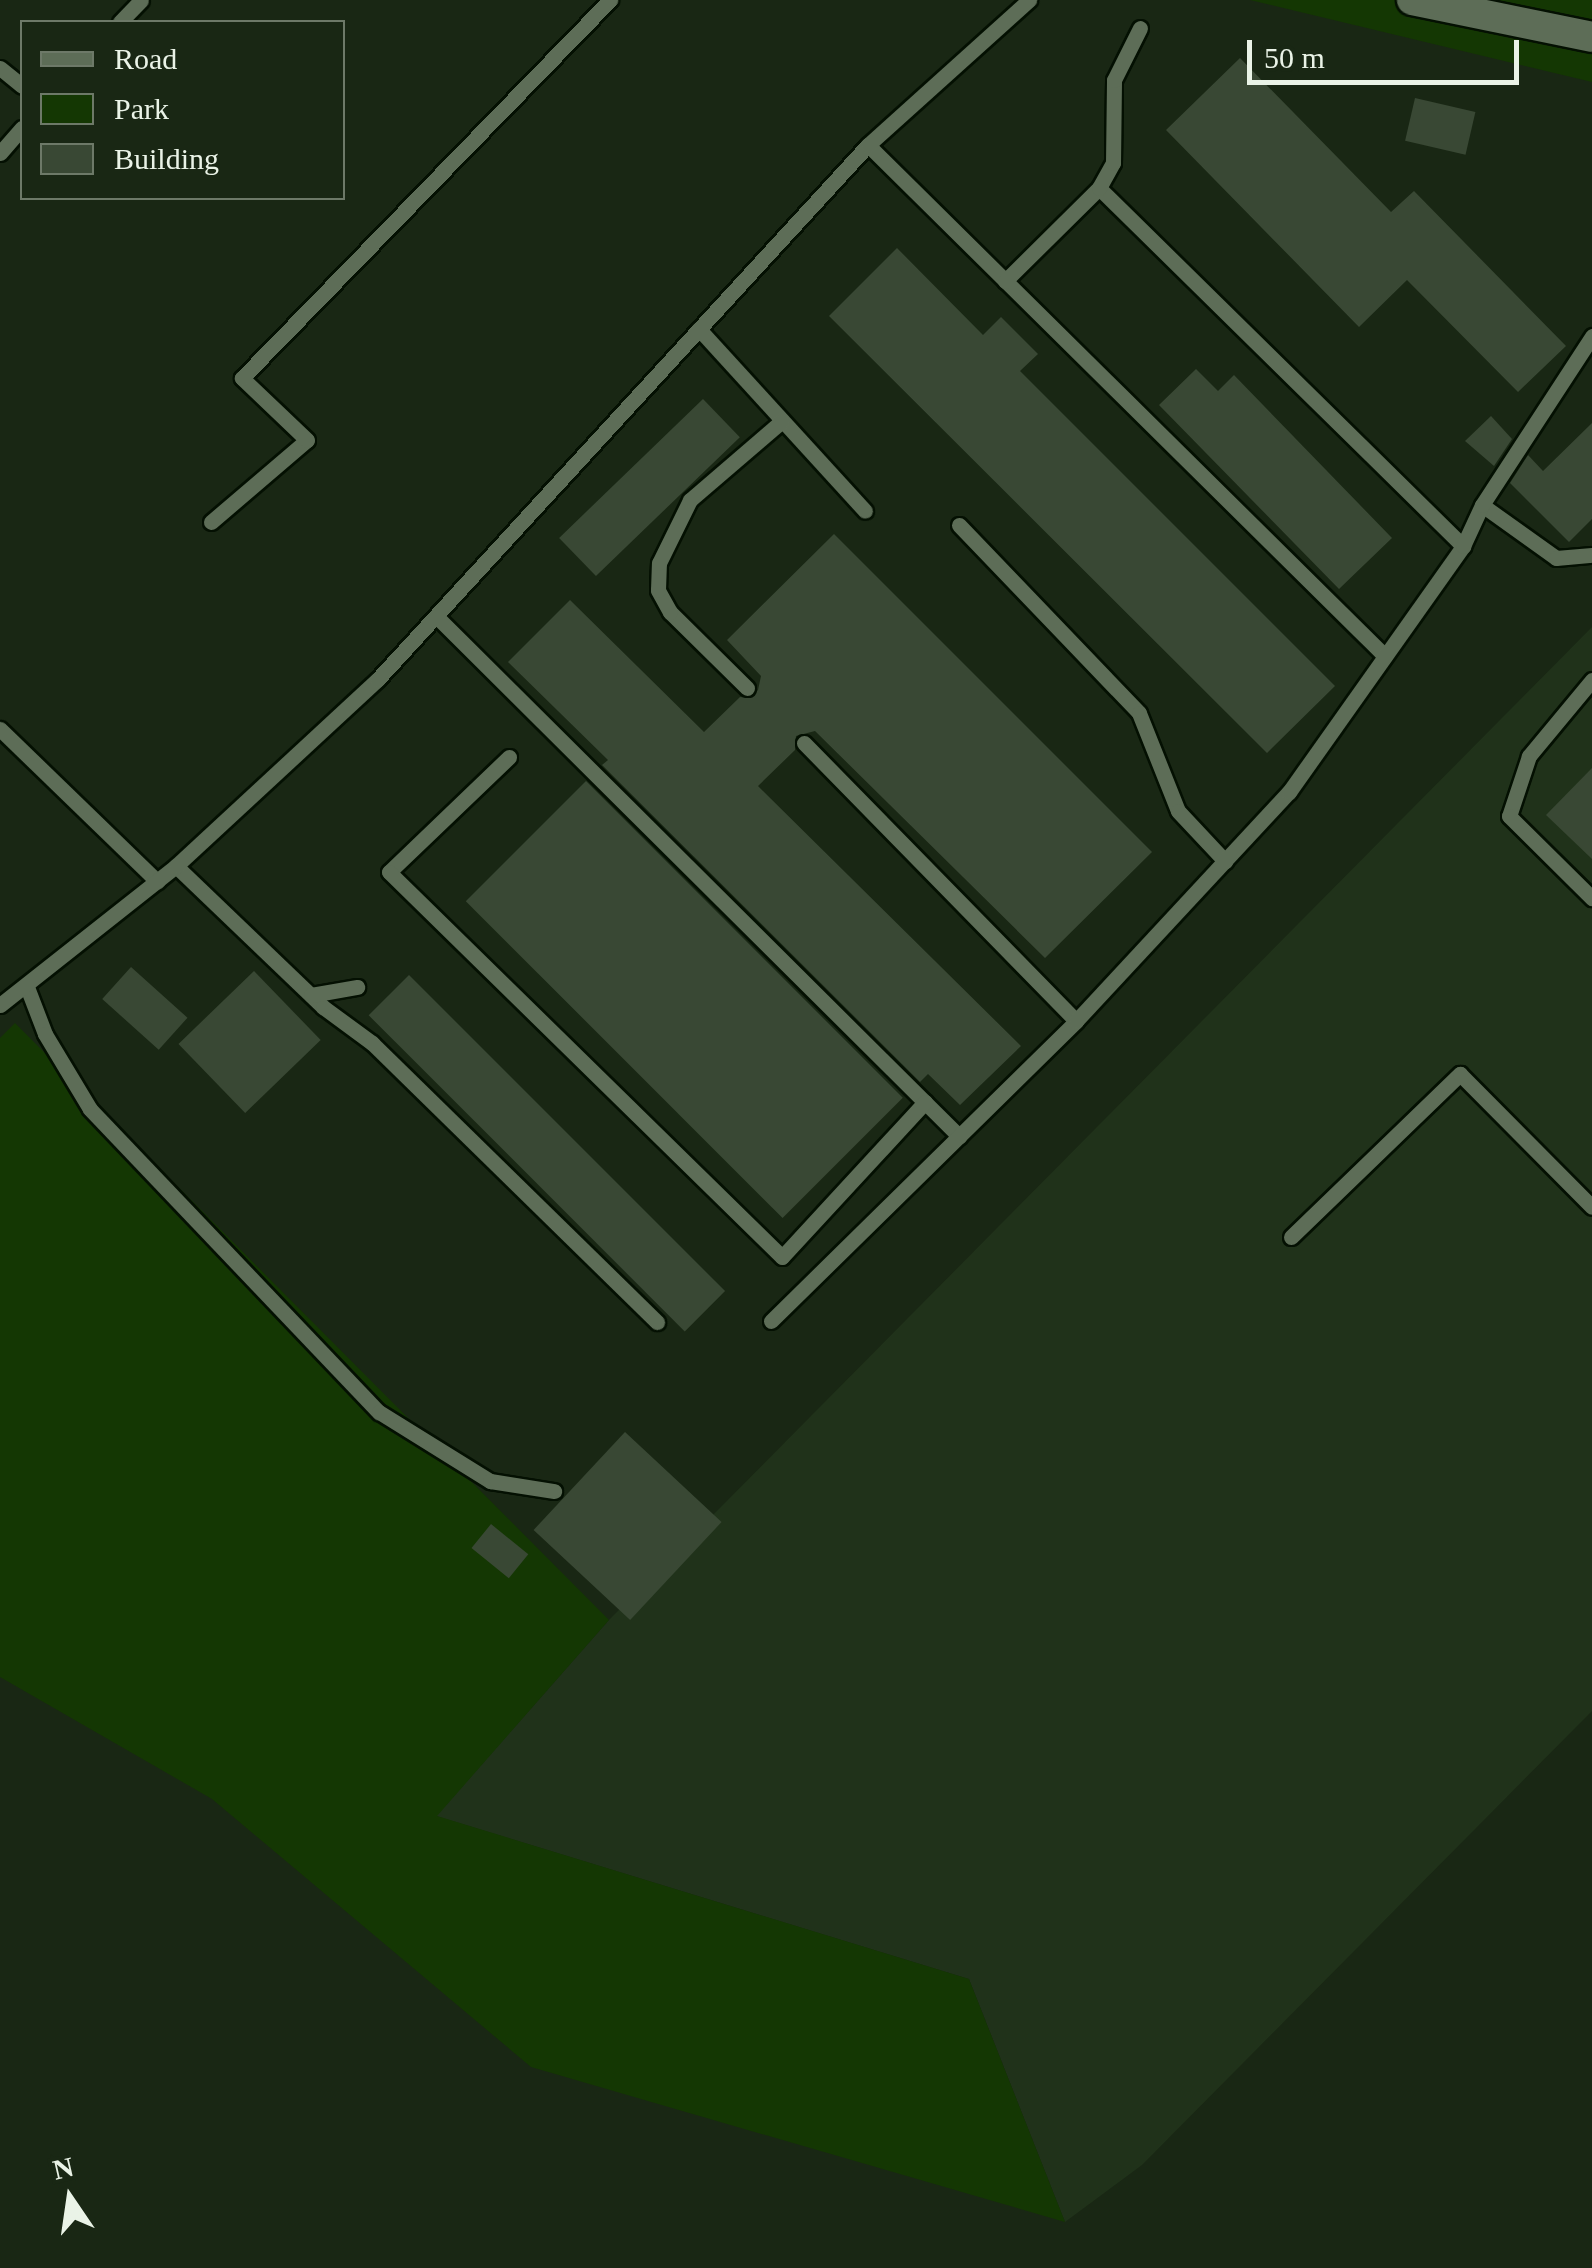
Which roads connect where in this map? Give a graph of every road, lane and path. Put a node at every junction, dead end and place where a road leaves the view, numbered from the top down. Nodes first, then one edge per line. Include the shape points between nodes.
1 (141, 0) edge
2 (610, 0) edge
3 (1030, 0) edge
4 (1412, 0) edge
5 (122, 20) edge
6 (1140, 28) dead end
7 (1592, 37) edge
8 (0, 68) edge
9 (20, 84) edge
10 (20, 130) edge
11 (868, 145) junction
12 (0, 153) edge
13 (1099, 188) junction
14 (1005, 281) junction
15 (699, 329) junction
16 (1592, 336) edge
17 (782, 421) junction
18 (1482, 505) junction
19 (865, 512) dead end
20 (211, 522) dead end
21 (959, 524) dead end
22 (1463, 546) junction
23 (1592, 555) edge
24 (436, 616) junction
25 (1384, 656) junction
26 (1592, 680) edge
27 (747, 688) dead end
28 (0, 729) edge
29 (804, 742) dead end
30 (509, 757) dead end
31 (1225, 861) junction
32 (176, 866) junction
33 (157, 881) junction
34 (1592, 898) edge
35 (27, 987) junction
36 (357, 987) dead end
37 (311, 995) junction
38 (0, 1005) edge
39 (1076, 1020) junction
40 (925, 1102) junction
41 (959, 1136) junction
42 (1592, 1207) edge
43 (1291, 1237) dead end
44 (657, 1322) dead end
45 (771, 1322) dead end
46 (554, 1491) dead end

1 - 5 lane
2 - 20 lane via 242,378 307,440
3 - 11 lane
4 - 7 street
6 - 13 lane via 1114,80 1110,122 1116,149
8 - 9 lane
10 - 12 lane
11 - 14 lane
11 - 15 lane
13 - 14 lane
13 - 22 lane
14 - 25 lane
15 - 17 lane
15 - 24 lane
16 - 18 lane
17 - 19 lane
17 - 27 lane via 690,500 659,563 658,590 670,612
18 - 22 lane
18 - 23 lane via 1556,558
21 - 31 lane via 1139,714 1178,812
22 - 25 lane
24 - 32 lane via 377,680
24 - 40 lane
25 - 31 lane via 1288,792
26 - 34 lane via 1529,756 1509,816
28 - 33 lane
29 - 39 lane
30 - 40 lane via 389,872 782,1257
31 - 39 lane
32 - 33 lane
32 - 37 lane
33 - 35 lane
35 - 38 lane
35 - 46 lane via 45,1034 90,1108 379,1412 490,1481
36 - 37 lane
37 - 44 lane via 372,1043
39 - 41 lane
40 - 41 lane
41 - 45 lane
42 - 43 lane via 1460,1074

